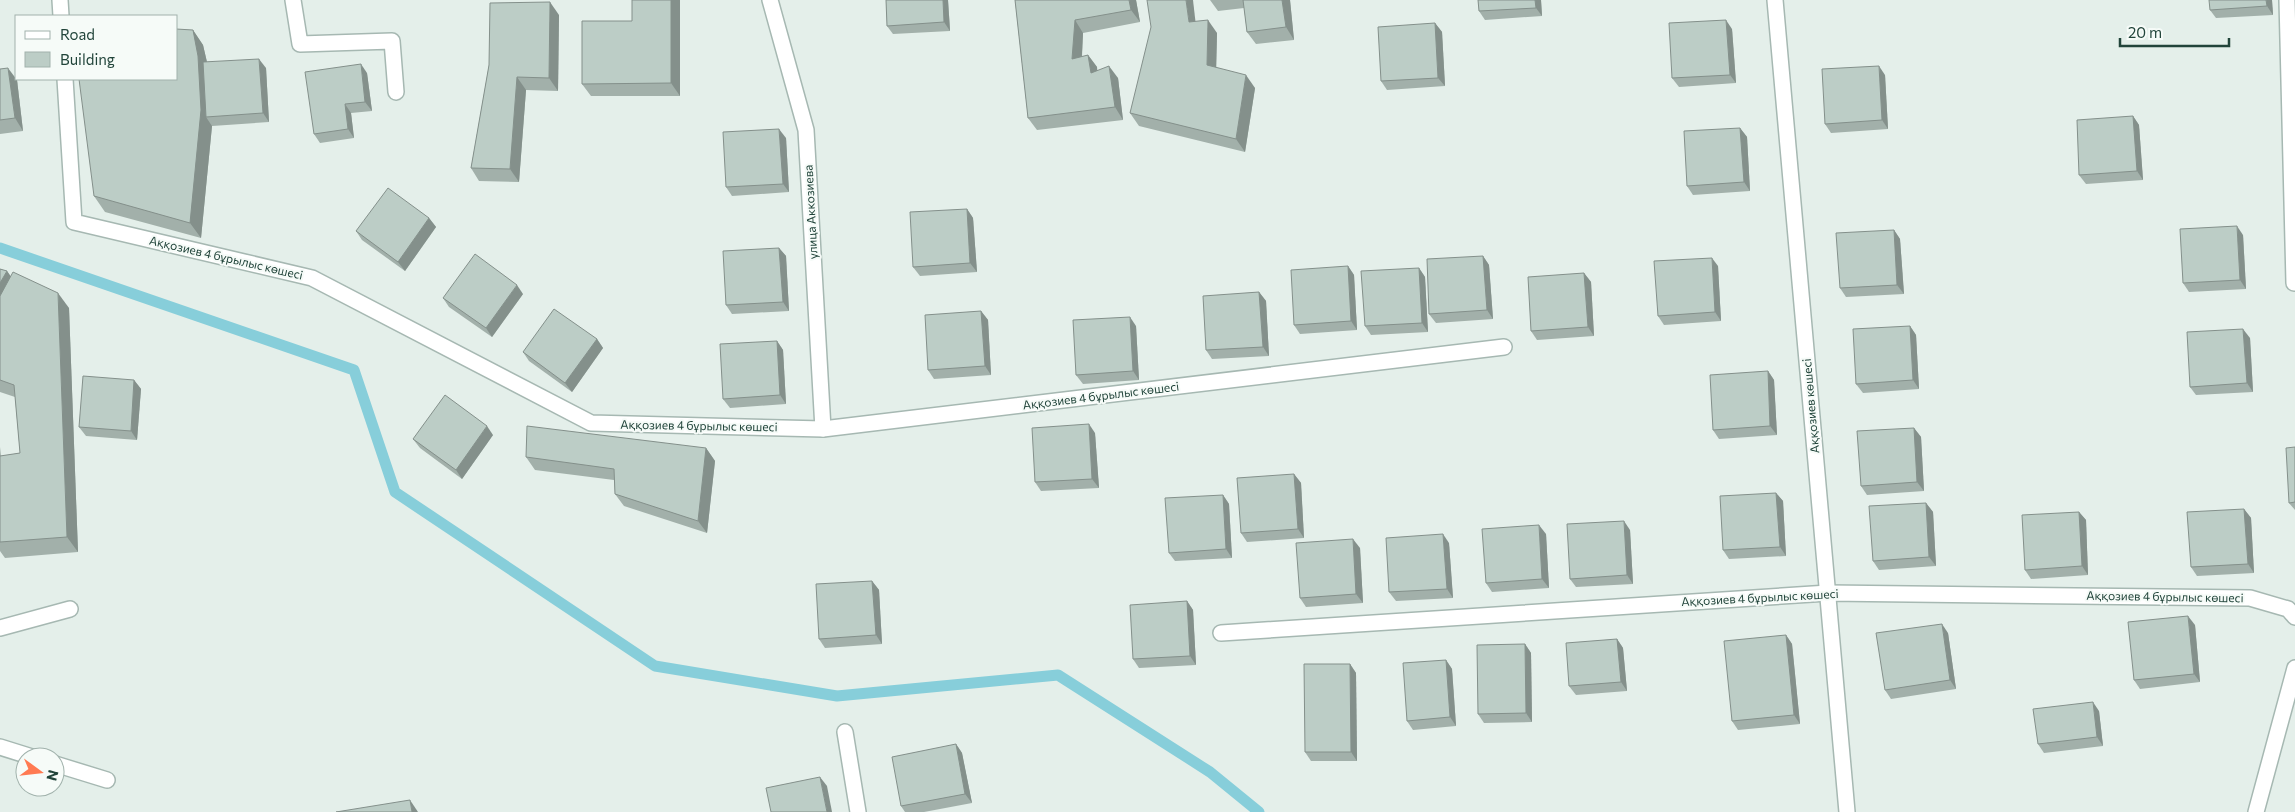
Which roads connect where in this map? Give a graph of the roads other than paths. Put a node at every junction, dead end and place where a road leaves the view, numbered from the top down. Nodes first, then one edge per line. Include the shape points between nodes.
1 (60, 0) edge
2 (293, 0) edge
3 (770, 0) edge
4 (1775, 0) edge
5 (2287, 0) edge
6 (61, 15) edge
7 (65, 80) edge
8 (396, 92) dead end
9 (2294, 283) edge
10 (1504, 347) dead end
11 (823, 429) junction
12 (1828, 593) junction
13 (70, 610) dead end
14 (2295, 617) edge
15 (0, 628) edge
16 (1220, 633) dead end
17 (2295, 668) edge
18 (845, 732) dead end
19 (0, 747) edge
20 (15, 752) edge
21 (65, 767) edge
22 (107, 780) dead end
23 (858, 812) edge
24 (1847, 812) edge
25 (2256, 812) edge

1 - 6 street
2 - 8 street via 300,44 392,41
3 - 11 street, улица Аккозиева via 806,130
4 - 12 street, Аққозиев көшесі
5 - 9 street
7 - 11 street, Аққозиев 4 бұрылыс көшесі via 74,222 312,278 591,423
10 - 11 street, Аққозиев 4 бұрылыс көшесі
12 - 14 street, Аққозиев 4 бұрылыс көшесі via 2250,598 2288,609
12 - 16 street, Аққозиев 4 бұрылыс көшесі
12 - 24 street, Аққозиев көшесі
13 - 15 street
17 - 25 street
18 - 23 street
19 - 20 street
21 - 22 street

